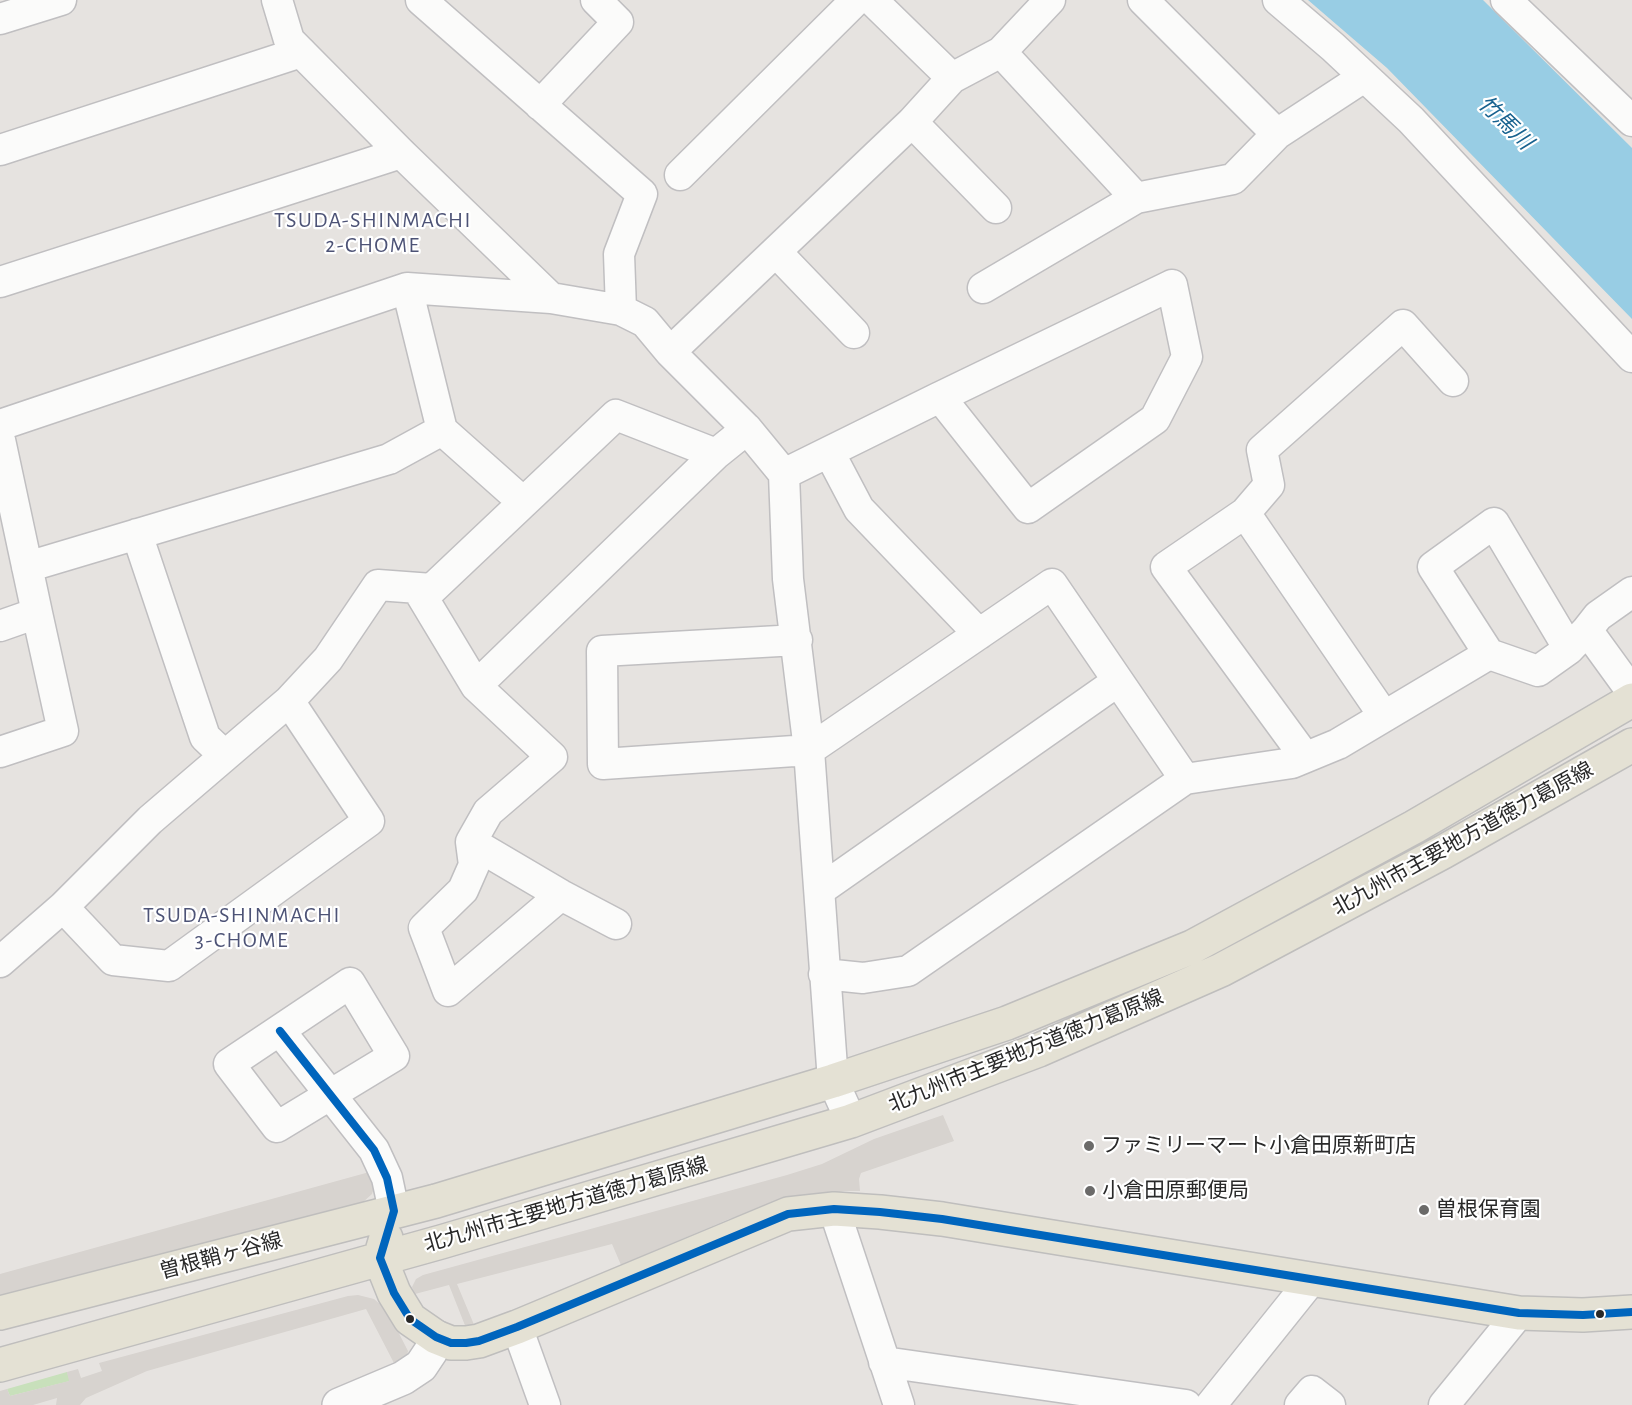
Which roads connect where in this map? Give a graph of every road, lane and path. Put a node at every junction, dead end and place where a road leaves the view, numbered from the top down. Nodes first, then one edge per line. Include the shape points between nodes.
1 (61, 0) edge
2 (277, 0) edge
3 (421, 0) edge
4 (596, 0) edge
5 (856, 0) edge
6 (872, 0) edge
7 (1050, 0) edge
8 (1143, 0) edge
9 (1278, 0) edge
10 (1506, 0) edge
11 (0, 19) edge
12 (301, 52) junction
13 (1001, 52) junction
14 (1364, 77) junction
15 (952, 78) junction
16 (540, 105) junction
17 (912, 122) junction
18 (1632, 122) edge
19 (1277, 134) junction
20 (0, 150) edge
21 (401, 153) junction
22 (680, 176) dead end
23 (1136, 198) junction
24 (996, 208) dead end
25 (776, 252) junction
26 (0, 282) edge
27 (406, 288) junction
28 (984, 288) dead end
29 (550, 298) junction
30 (621, 310) junction
31 (854, 333) dead end
32 (670, 352) junction
33 (1632, 357) edge
34 (1454, 381) dead end
35 (940, 397) junction
36 (0, 425) edge
37 (747, 429) junction
38 (442, 430) junction
39 (0, 440) edge
40 (829, 452) junction
41 (717, 453) junction
42 (784, 474) junction
43 (523, 502) junction
44 (1245, 513) junction
45 (137, 534) junction
46 (27, 567) junction
47 (417, 588) junction
48 (1632, 592) edge
49 (37, 614) junction
50 (0, 626) edge
51 (980, 634) junction
52 (1578, 639) junction
53 (797, 640) junction
54 (1489, 654) junction
55 (1118, 681) junction
56 (477, 686) junction
57 (1632, 692) edge
58 (289, 700) junction
59 (1632, 700) edge
60 (1384, 717) junction
61 (1632, 746) edge
62 (809, 750) junction
63 (0, 752) edge
64 (224, 756) junction
65 (1305, 757) junction
66 (1185, 779) junction
67 (471, 842) junction
68 (820, 890) junction
69 (561, 895) junction
70 (63, 908) junction
71 (616, 924) dead end
72 (0, 962) edge
73 (824, 974) junction
74 (280, 1031) junction
75 (833, 1082) junction
76 (329, 1095) junction
77 (851, 1121) junction
78 (834, 1209) junction
79 (394, 1211) junction
80 (380, 1258) junction
81 (1312, 1279) junction
82 (1632, 1312) edge
83 (0, 1313) edge
84 (1519, 1313) junction
85 (517, 1327) junction
86 (436, 1337) junction
87 (884, 1362) junction
88 (0, 1365) edge
89 (339, 1405) edge
90 (545, 1405) edge
91 (898, 1405) edge
92 (1186, 1405) edge
93 (1211, 1405) edge
94 (1300, 1405) edge
95 (1330, 1405) edge
96 (1444, 1405) edge

1 - 11 street
2 - 12 street via 289,40
3 - 16 street
4 - 16 street via 618,22
5 - 22 street
6 - 15 street
7 - 13 street
8 - 19 street
9 - 14 street
10 - 18 street
12 - 20 street
12 - 21 street
13 - 15 street
13 - 23 street
14 - 19 street
14 - 33 street via 1411,120
15 - 17 street
16 - 30 street via 642,194 619,254
17 - 24 street
17 - 25 street
19 - 23 street via 1233,179
21 - 26 street
21 - 29 street
23 - 28 street
25 - 31 street
25 - 32 street
27 - 29 street
27 - 36 street
27 - 38 street
29 - 30 street
30 - 32 street via 645,321
32 - 37 street
34 - 44 street via 1403,326 1262,450 1269,484
35 - 35 street via 1066,336 1172,285 1187,357 1155,418 1028,508
35 - 40 street
37 - 41 street
37 - 42 street
38 - 43 street
38 - 45 street via 389,459
39 - 46 street
40 - 42 street
40 - 51 street via 859,509
41 - 43 street via 616,415
41 - 56 street
42 - 53 street via 788,579
43 - 47 street via 432,589
44 - 60 street
44 - 65 street via 1166,567
45 - 46 street
45 - 64 street via 206,737
46 - 49 street
47 - 56 street
47 - 58 street via 378,585 328,658
48 - 52 street via 1598,616
49 - 50 street
49 - 63 street via 63,731
51 - 55 street via 1052,584
51 - 62 street
52 - 54 street via 1538,671
52 - 54 street via 1494,523 1433,567
52 - 57 street
53 - 62 street
53 - 62 street via 602,651 603,764
54 - 60 street
55 - 66 street
55 - 68 street
56 - 67 street via 552,758 488,812
58 - 64 street
58 - 70 street via 369,821 169,966 113,960
59 - 75 main road, 北九州市主要地方道徳力葛原線 via 1414,827 1192,947 1008,1023
60 - 65 street via 1338,744
61 - 77 main road, 北九州市主要地方道徳力葛原線 via 1443,852 1221,969 1039,1050
62 - 68 street
64 - 70 street via 150,820
65 - 66 street
66 - 73 street via 908,971 863,978
67 - 69 street
67 - 69 street via 474,865 463,890 424,928 448,991
68 - 73 street
69 - 71 street
70 - 72 street
73 - 75 street
74 - 76 street
74 - 76 street via 229,1064 277,1127
74 - 76 street via 350,983 394,1056
75 - 77 street
75 - 79 main road, 北九州市主要地方道徳力葛原線
76 - 79 street via 374,1150 387,1178
77 - 80 main road, 北九州市主要地方道徳力葛原線
78 - 81 main road via 942,1219
78 - 85 main road via 788,1214
78 - 87 street
79 - 80 main road
79 - 83 main road, 曽根鞘ヶ谷線
80 - 86 main road via 410,1319
80 - 88 main road
81 - 84 main road
81 - 93 street
82 - 84 main road
84 - 96 street
85 - 86 main road via 466,1343
85 - 90 street
86 - 89 street via 421,1366 404,1378
87 - 91 street
87 - 92 street
94 - 95 street via 1312,1391

